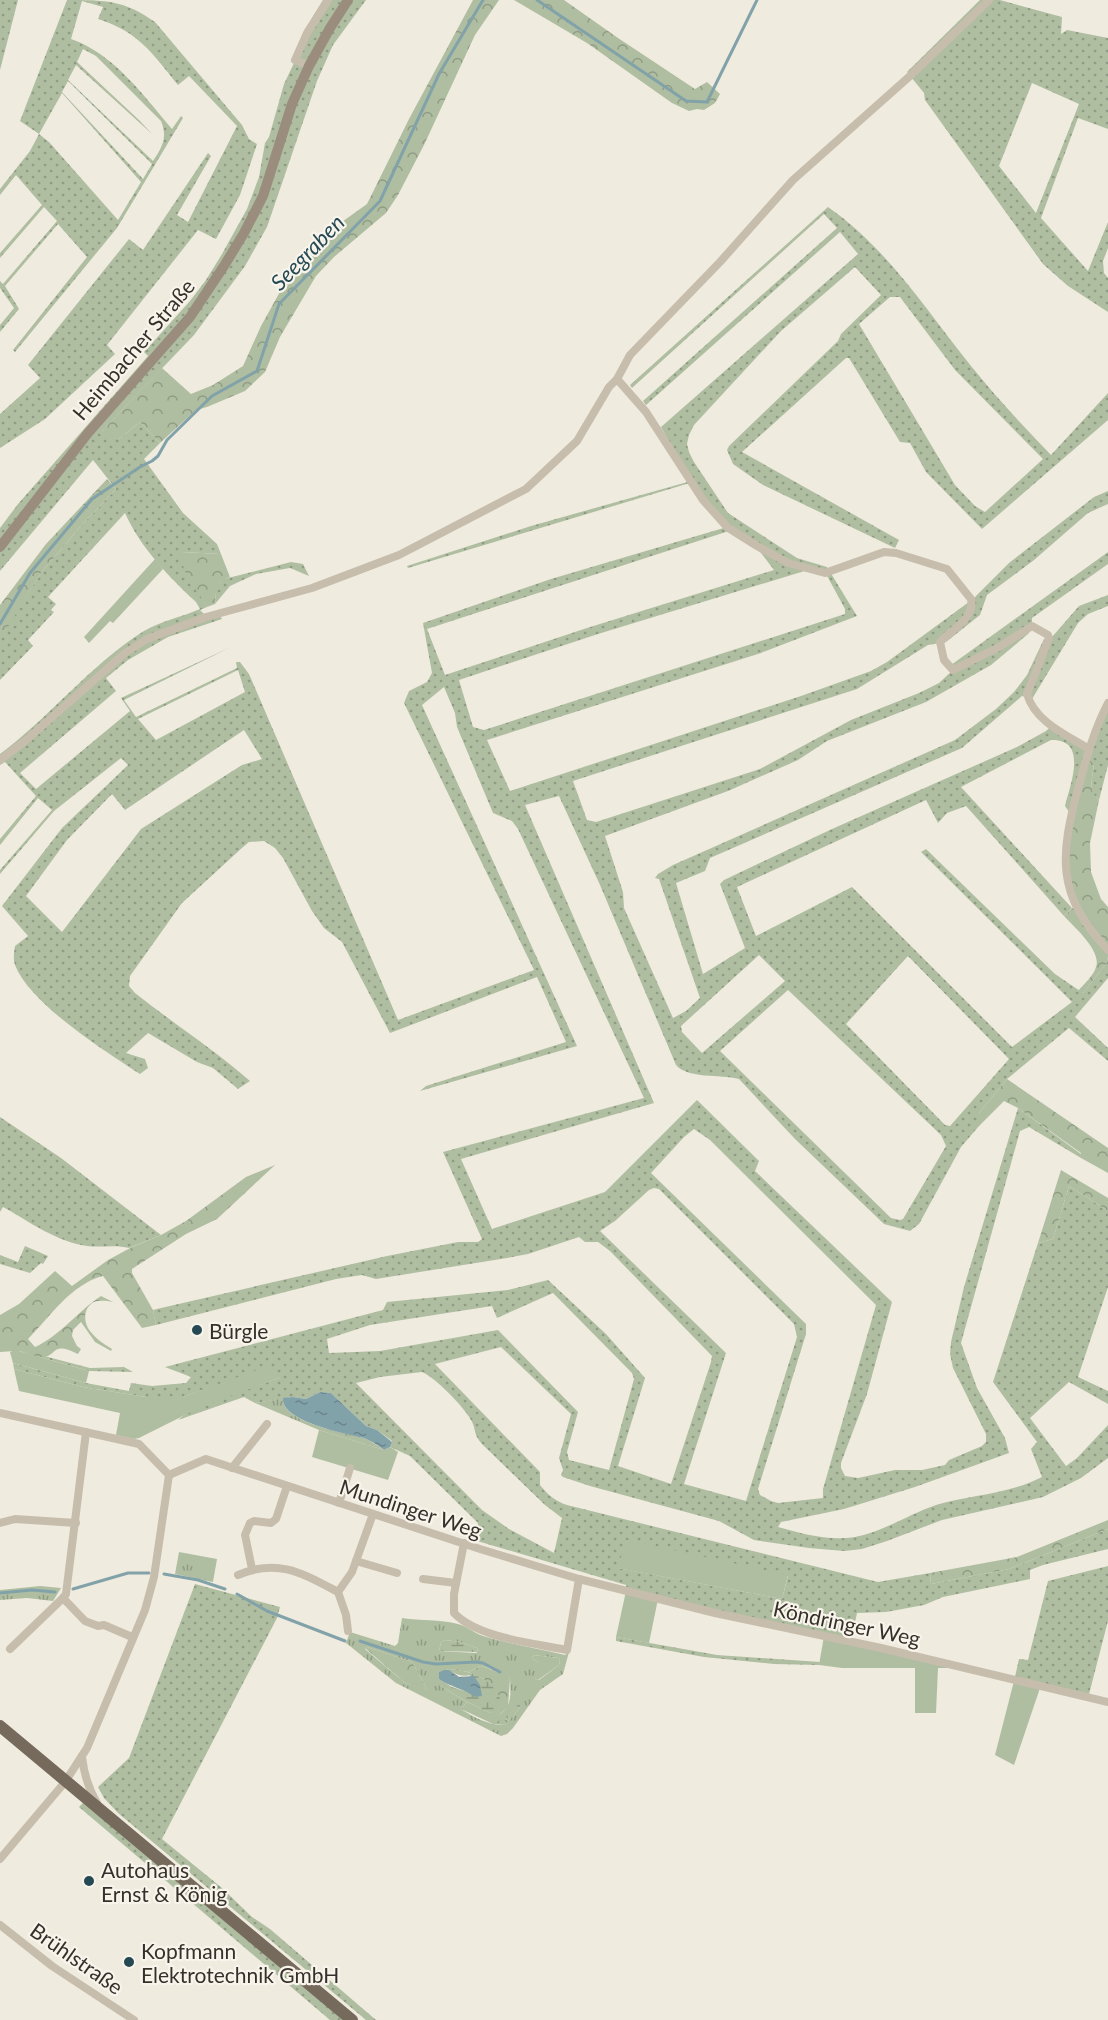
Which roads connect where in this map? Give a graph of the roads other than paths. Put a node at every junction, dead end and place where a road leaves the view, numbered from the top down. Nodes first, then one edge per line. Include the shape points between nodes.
1 (328, 0) edge
2 (348, 0) edge
3 (989, 0) edge
4 (309, 66) junction
5 (617, 379) junction
6 (0, 547) edge
7 (1108, 703) edge
8 (1089, 749) junction
9 (0, 760) edge
10 (1108, 950) edge
11 (0, 1413) edge
12 (267, 1424) dead end
13 (86, 1432) junction
14 (232, 1468) junction
15 (350, 1468) dead end
16 (169, 1475) junction
17 (287, 1486) junction
18 (339, 1503) junction
19 (374, 1514) junction
20 (0, 1522) edge
21 (76, 1523) junction
22 (464, 1543) junction
23 (356, 1561) junction
24 (252, 1569) junction
25 (397, 1573) dead end
26 (238, 1575) dead end
27 (423, 1579) dead end
28 (579, 1579) junction
29 (456, 1583) junction
30 (338, 1593) junction
31 (63, 1598) junction
32 (348, 1631) dead end
33 (132, 1637) junction
34 (10, 1649) dead end
35 (1108, 1702) edge
36 (0, 1726) edge
37 (82, 1757) junction
38 (65, 1782) junction
39 (104, 1814) junction
40 (0, 1859) edge
41 (0, 1925) edge
42 (134, 2020) edge
43 (352, 2020) edge

1 - 4 street via 295,60
2 - 4 street, Heimbacher Straße
3 - 5 street via 793,180 630,355
4 - 6 street, Heimbacher Straße via 263,196 225,266 190,317 88,433
5 - 8 street via 646,412 703,500 727,527 757,546 788,563 825,573 884,552 947,569 972,604 963,622 940,642 945,660 953,670 1032,626 1048,634 1027,694 1030,703 1050,725
5 - 9 street via 577,441 526,489 399,555 312,588 206,617 147,639 125,653
7 - 8 street
8 - 10 street via 1070,820 1065,865 1074,904
11 - 13 street
12 - 14 street
13 - 16 street via 139,1444
13 - 21 street
14 - 16 street, Mundinger Weg via 206,1459
14 - 17 street, Mundinger Weg
15 - 18 street
16 - 33 street via 154,1577
17 - 18 street, Mundinger Weg
17 - 24 street via 276,1519 271,1523 250,1523 245,1535
18 - 19 street, Mundinger Weg
19 - 22 street, Mundinger Weg
19 - 23 street
20 - 21 street
21 - 31 street
22 - 28 street, Mundinger Weg
22 - 29 street
23 - 25 street
23 - 30 street
24 - 26 street
24 - 30 street via 270,1566 300,1572
27 - 29 street
28 - 29 street via 567,1650 495,1635 461,1621 454,1613
28 - 35 street, Köndringer Weg
30 - 32 street
31 - 33 street via 84,1621
31 - 34 street
33 - 37 street
36 - 38 main road
37 - 38 street
37 - 39 street via 90,1791
38 - 39 main road
38 - 40 street
39 - 43 main road
41 - 42 street, Brühlstraße via 52,1966

